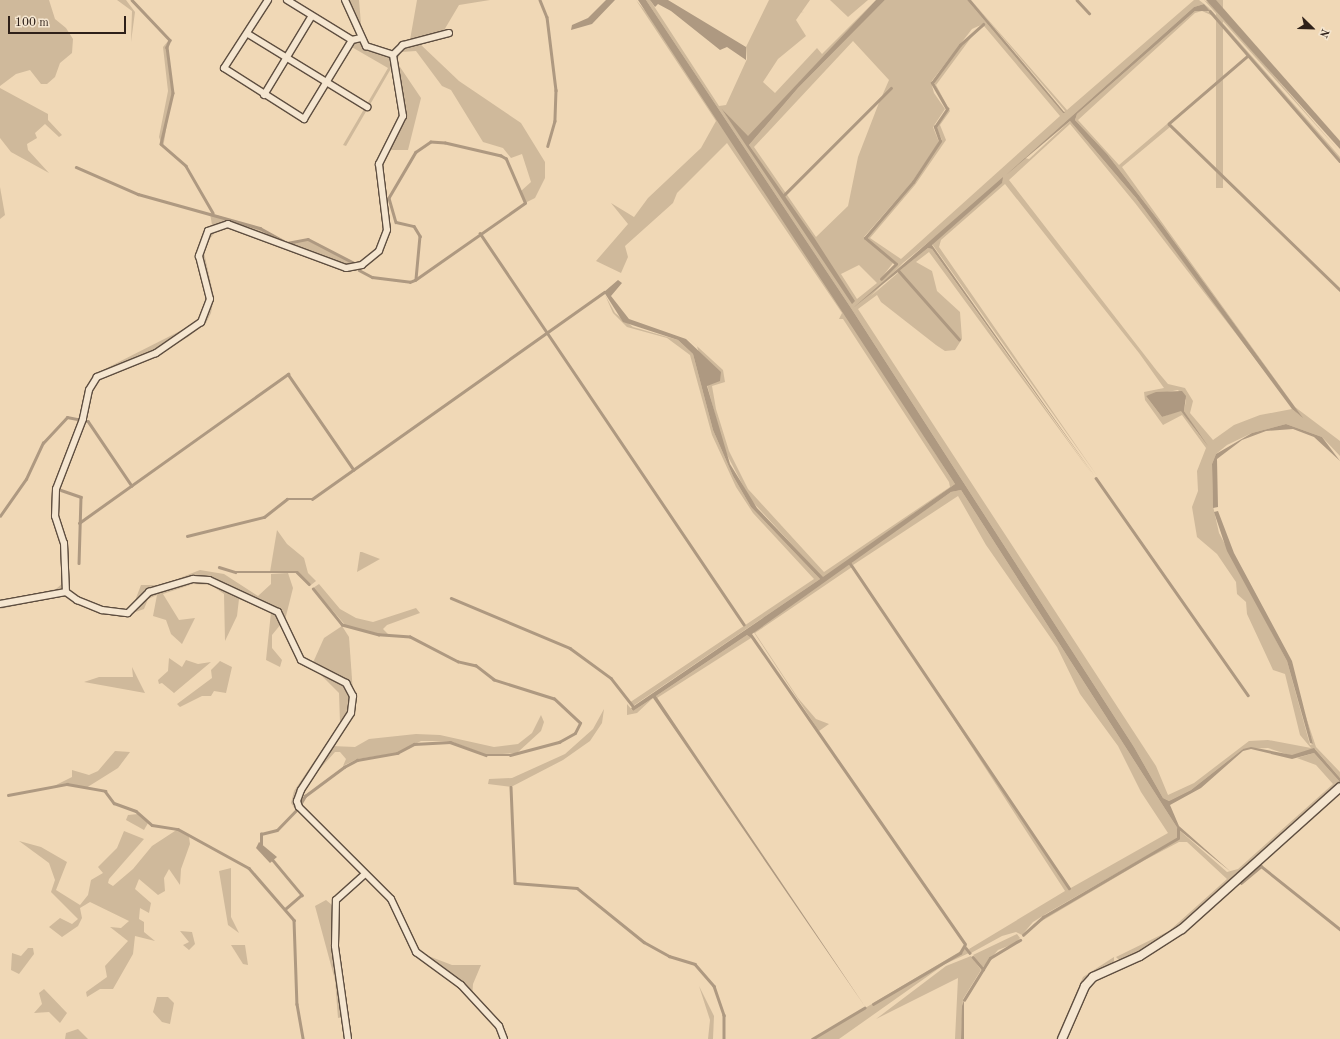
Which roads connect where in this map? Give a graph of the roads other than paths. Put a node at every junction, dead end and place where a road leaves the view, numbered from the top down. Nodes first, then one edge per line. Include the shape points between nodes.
1 (268, 0) edge
2 (287, 0) edge
3 (346, 0) edge
4 (311, 17) junction
5 (448, 33) dead end
6 (248, 34) junction
7 (361, 38) junction
8 (352, 40) junction
9 (394, 55) junction
10 (286, 57) junction
11 (327, 82) junction
12 (264, 95) junction
13 (367, 107) dead end
14 (66, 592) junction
15 (0, 604) edge
16 (1340, 787) edge
17 (365, 874) junction
18 (348, 1039) edge
19 (504, 1039) edge
20 (1062, 1039) edge

1 - 6 street
2 - 4 street
3 - 7 street
4 - 8 street
4 - 10 street
5 - 9 street via 409,43
6 - 10 street
6 - 12 street via 224,68
7 - 8 street
7 - 9 street via 374,50
8 - 11 street
9 - 14 street via 403,116 380,164 387,230 384,244 362,265 346,268 228,224 208,231 199,256 210,299 201,322 156,352 97,377 89,390 54,503 64,543
10 - 11 street
10 - 12 street
11 - 12 street via 304,119
11 - 13 street
14 - 15 street
14 - 17 street via 102,610 128,613 149,592 193,579 209,580 278,612 301,660 340,679 350,688 351,713 297,801 304,813
16 - 20 street via 1182,929 1151,950 1093,976 1085,986
17 - 18 street via 336,900 335,946
17 - 19 street via 391,899 416,952 461,985 499,1026

